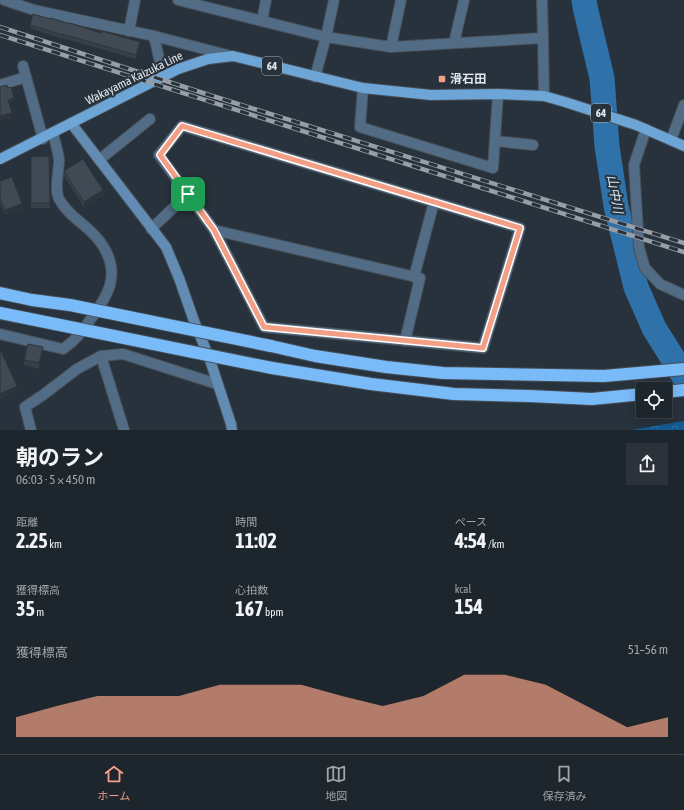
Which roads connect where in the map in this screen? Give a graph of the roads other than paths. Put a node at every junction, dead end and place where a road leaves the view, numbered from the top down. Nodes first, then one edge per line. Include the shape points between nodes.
1 (4, 0) edge
2 (136, 0) edge
3 (178, 0) edge
4 (266, 0) edge
5 (334, 0) edge
6 (401, 0) edge
7 (464, 0) edge
8 (542, 0) edge
9 (200, 3) edge
10 (262, 21) junction
11 (129, 31) junction
12 (154, 36) junction
13 (326, 37) junction
14 (543, 38) junction
15 (454, 43) junction
16 (391, 47) junction
17 (233, 56) junction
18 (23, 66) dead end
19 (163, 76) junction
20 (315, 76) junction
21 (26, 78) junction
22 (0, 85) edge
23 (363, 88) junction
24 (498, 94) junction
25 (544, 96) junction
26 (684, 104) edge
27 (150, 119) dead end
28 (71, 123) junction
29 (641, 127) junction
30 (53, 133) junction
31 (43, 139) junction
32 (495, 140) junction
33 (671, 140) junction
34 (533, 145) dead end
35 (684, 146) edge
36 (0, 159) edge
37 (99, 160) junction
38 (188, 194) junction
39 (434, 202) junction
40 (152, 229) junction
41 (214, 230) junction
42 (414, 277) junction
43 (0, 293) edge
44 (684, 295) edge
45 (0, 313) edge
46 (0, 334) edge
47 (405, 341) junction
48 (101, 356) junction
49 (684, 369) edge
50 (217, 384) junction
51 (684, 390) edge
52 (672, 391) edge
53 (636, 395) edge
54 (31, 430) edge
55 (124, 430) edge
56 (232, 430) edge

1 - 11 street via 34,10
2 - 11 street
3 - 9 street
4 - 10 street
5 - 13 street
6 - 16 street
7 - 15 street
8 - 14 street
9 - 10 street
10 - 13 street
11 - 12 street
12 - 17 street
12 - 19 street
13 - 16 street
13 - 20 street
14 - 15 street
14 - 25 street
15 - 16 street
17 - 19 main road, Wakayama Kaizuka Line / 64 via 208,59
17 - 20 main road, Wakayama Kaizuka Line / 64
18 - 21 street
19 - 28 main road, Wakayama Kaizuka Line / 64
20 - 23 main road, Wakayama Kaizuka Line / 64
21 - 22 street
21 - 31 street
23 - 24 main road, Wakayama Kaizuka Line / 64 via 431,95
23 - 32 street via 360,127 493,168
24 - 25 main road, Wakayama Kaizuka Line / 64
24 - 32 street
25 - 29 main road, Wakayama Kaizuka Line / 64
26 - 33 street
27 - 37 street
28 - 30 main road, Wakayama Kaizuka Line / 64
28 - 37 street
29 - 33 main road, Wakayama Kaizuka Line / 64
29 - 44 street via 634,165 639,248 645,268 660,284
30 - 31 main road, Wakayama Kaizuka Line / 64
30 - 46 street via 59,161 58,198 103,246 111,266 111,285 104,302 74,342 63,348
31 - 36 main road, Wakayama Kaizuka Line / 64
32 - 34 street
33 - 35 main road, Wakayama Kaizuka Line / 64
37 - 40 street
38 - 39 street via 160,155 182,126
38 - 40 street
38 - 41 street
39 - 42 street
39 - 47 street via 520,228 483,348
40 - 50 street via 166,247
41 - 42 street
41 - 47 street via 264,327
42 - 47 street via 420,278
43 - 49 highway, bridge via 331,359 386,367 443,373 604,376
45 - 53 highway, bridge via 272,368 371,384 454,394 592,399
48 - 50 street via 123,354
48 - 54 street via 77,369 25,407
48 - 55 street
50 - 56 street
51 - 52 highway

